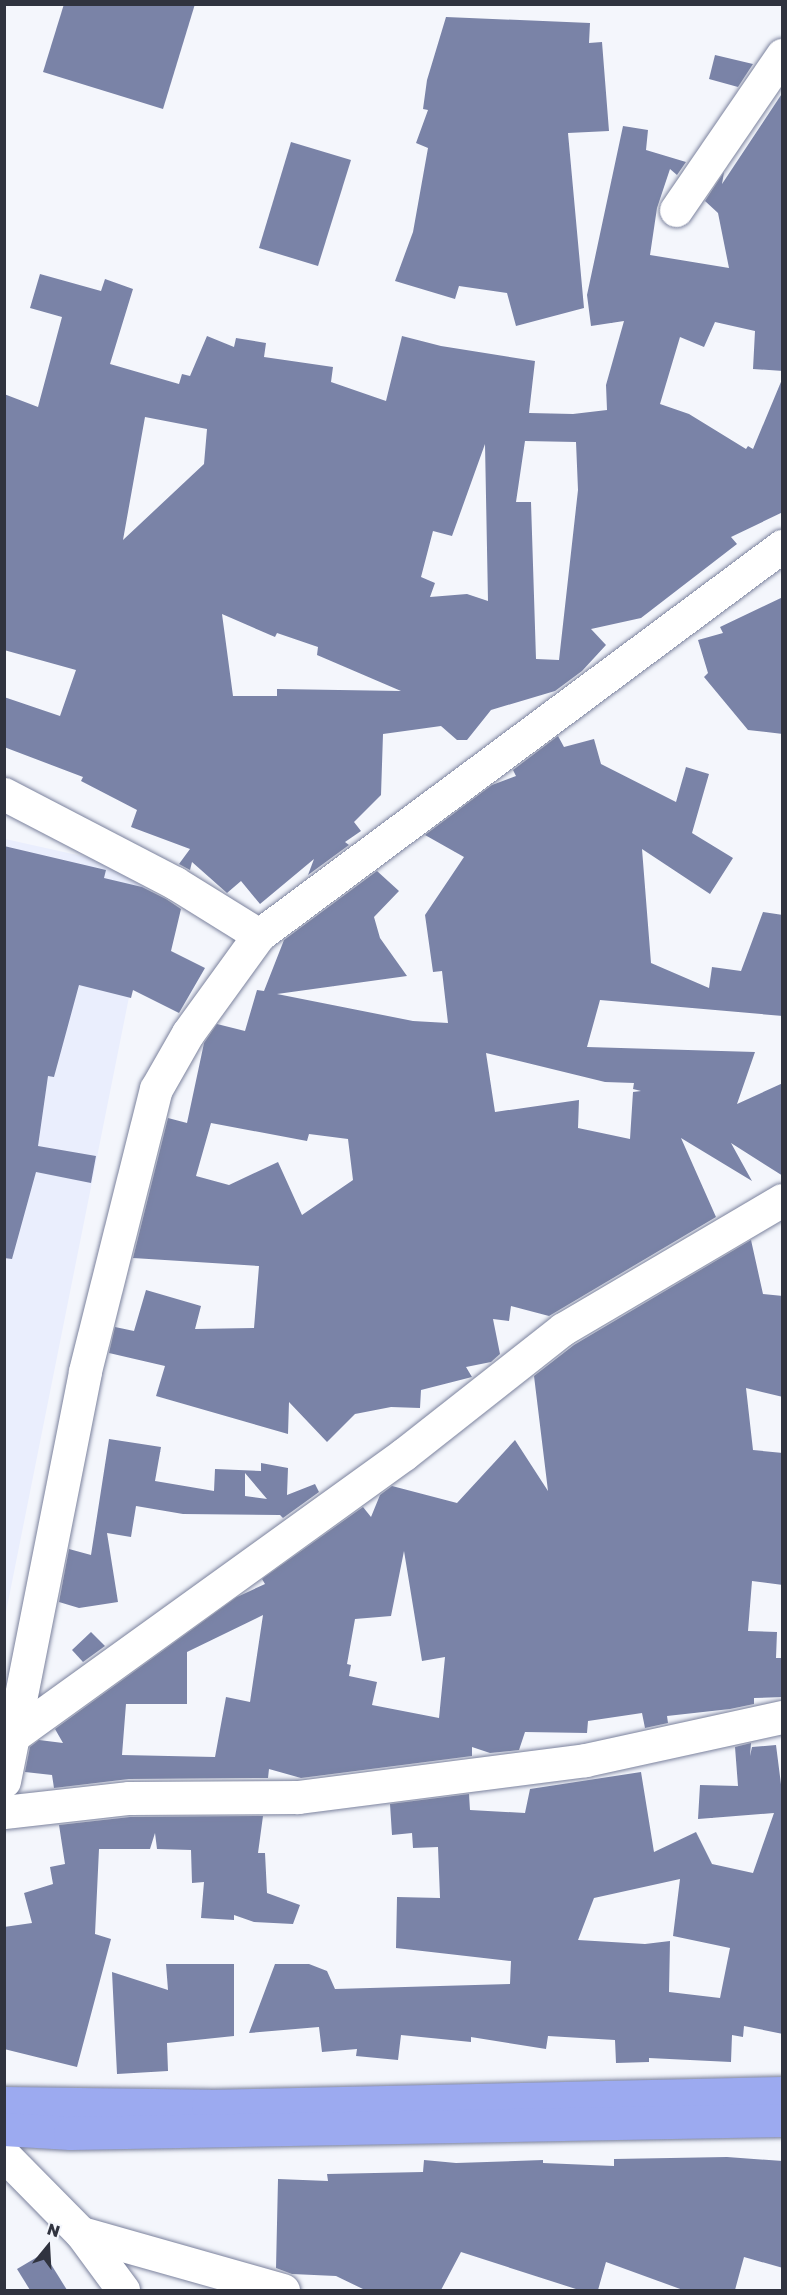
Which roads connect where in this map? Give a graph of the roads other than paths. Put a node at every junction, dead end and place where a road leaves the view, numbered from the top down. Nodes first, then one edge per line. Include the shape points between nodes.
1 (783, 55) edge
2 (676, 210) dead end
3 (783, 546) edge
4 (4, 794) edge
5 (259, 935) junction
6 (783, 1200) edge
7 (783, 1717) edge
8 (14, 1736) junction
9 (4, 1781) edge
10 (4, 1812) edge
11 (783, 2093) edge
12 (4, 2103) edge
13 (783, 2120) edge
14 (4, 2129) edge
15 (4, 2155) edge
16 (81, 2233) junction
17 (123, 2290) edge
18 (283, 2290) edge

1 - 2 street
3 - 5 street
4 - 5 street via 175,883
5 - 8 street via 217,988 156,1089 85,1371
6 - 8 street via 563,1329 394,1461
7 - 10 street via 585,1761 309,1796 129,1798
8 - 9 street
11 - 12 highway via 208,2106
13 - 14 highway via 70,2133
15 - 16 street
16 - 17 street
16 - 18 street

